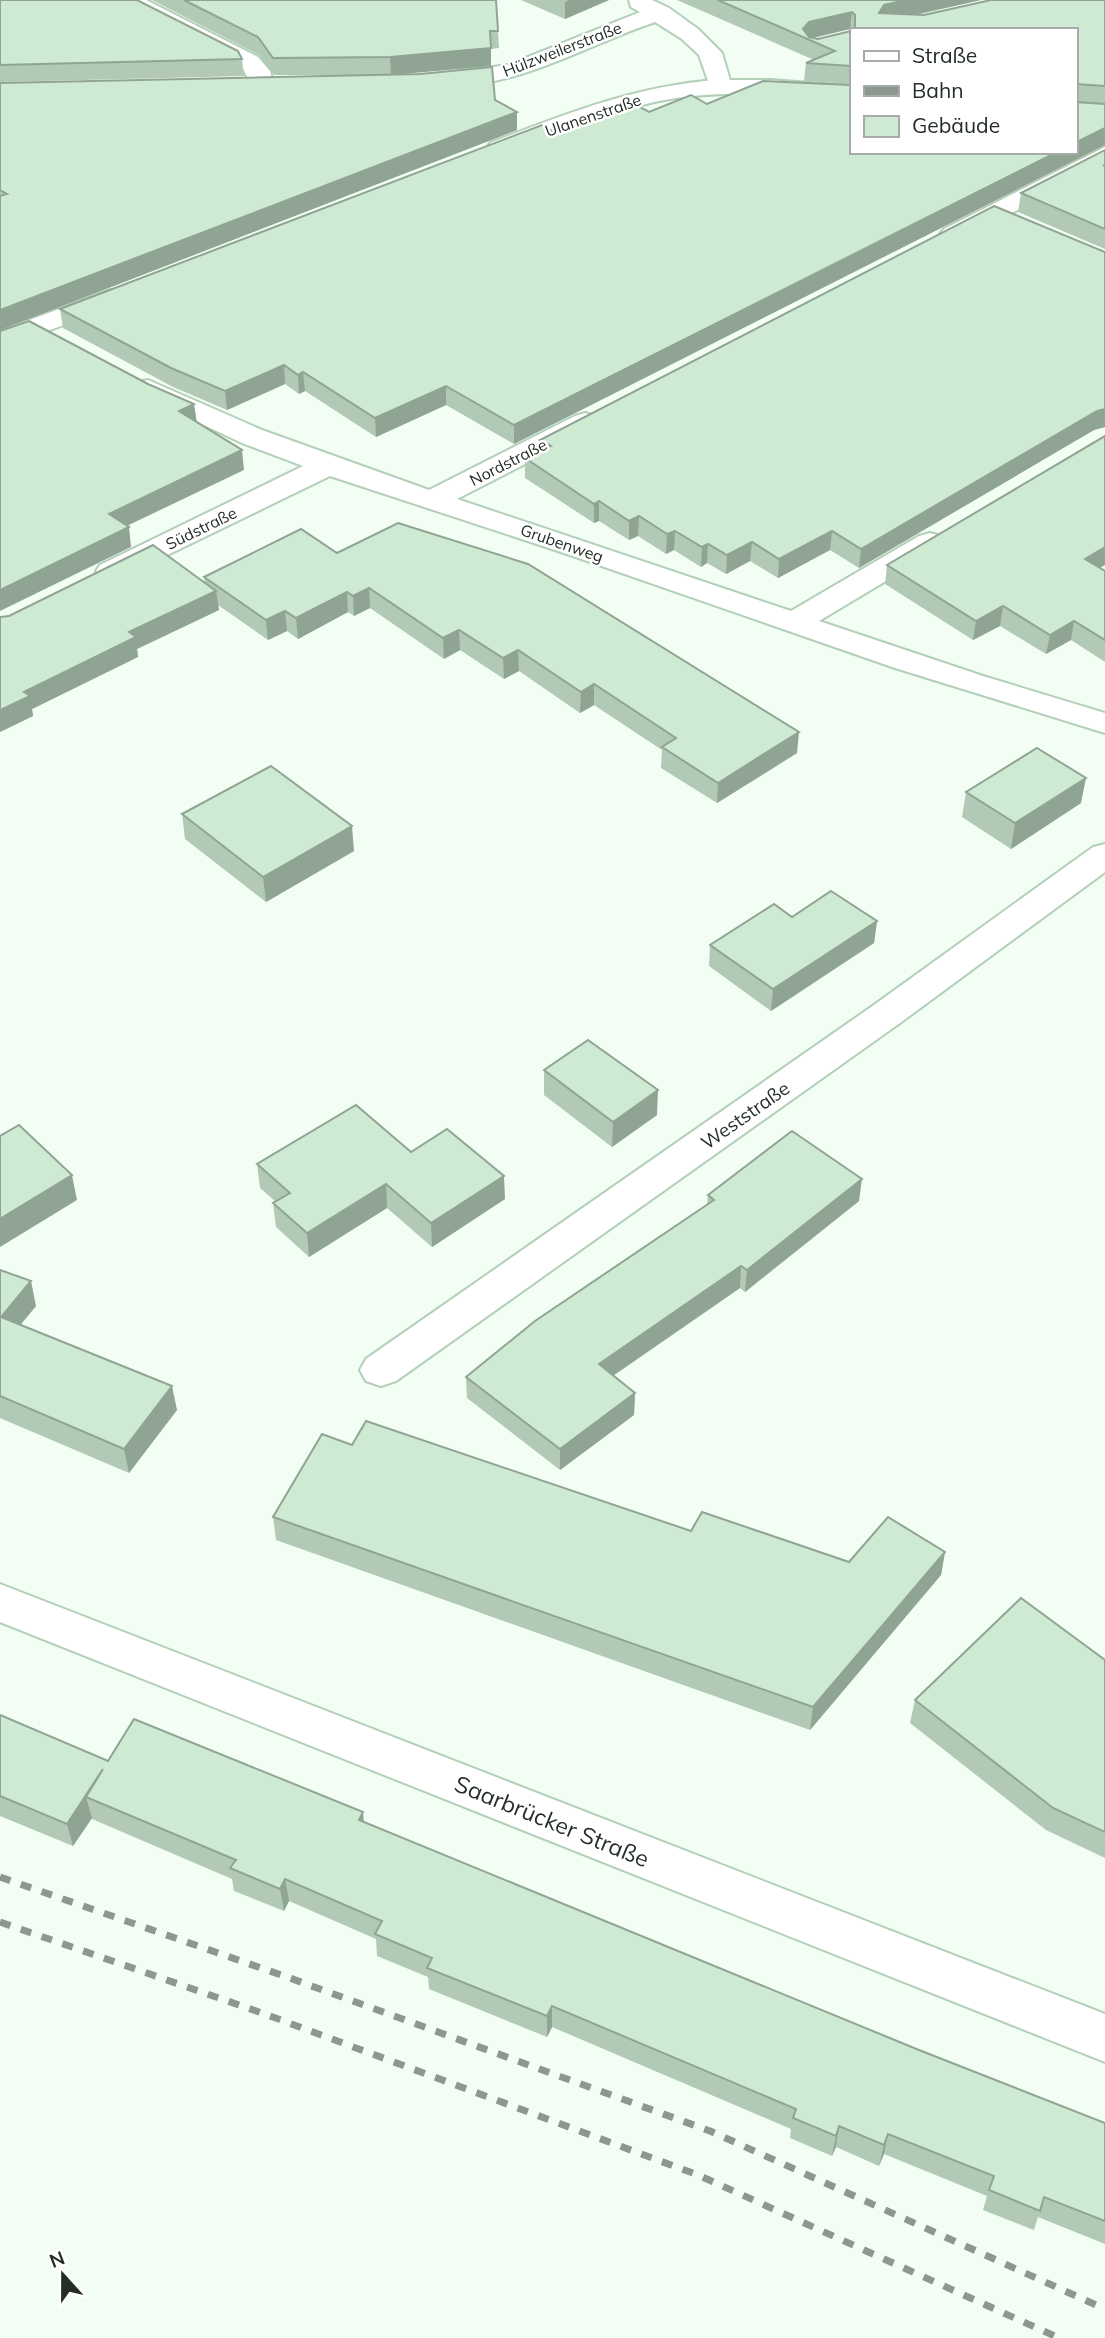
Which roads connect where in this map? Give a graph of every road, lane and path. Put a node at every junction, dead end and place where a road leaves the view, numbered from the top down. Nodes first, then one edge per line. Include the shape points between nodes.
1 (129, 0) edge
2 (636, 0) edge
3 (661, 13) junction
4 (421, 82) edge
5 (262, 85) junction
6 (288, 85) edge
7 (234, 86) edge
8 (720, 88) junction
9 (850, 93) edge
10 (1105, 154) edge
11 (474, 158) edge
12 (931, 245) edge
13 (138, 287) edge
14 (35, 327) junction
15 (0, 341) edge
16 (69, 346) edge
17 (127, 377) edge
18 (608, 410) edge
19 (327, 466) junction
20 (434, 499) junction
21 (951, 530) edge
22 (88, 583) edge
23 (797, 621) junction
24 (1105, 723) edge
25 (1105, 855) edge
26 (381, 1370) dead end
27 (0, 1603) edge
28 (1105, 2038) edge

1 - 5 street via 250,62
2 - 3 street
3 - 4 street, Hülzweilerstraße via 516,70
3 - 8 street via 710,53
5 - 6 street
5 - 7 street
8 - 9 street
8 - 11 street, Ulanenstraße via 637,98
10 - 12 street via 1006,219
13 - 14 street
14 - 15 street
14 - 16 street
17 - 19 street, Grubenweg via 228,426
18 - 20 street, Nordstraße
19 - 20 street, Grubenweg
19 - 22 street, Südstraße
20 - 23 street, Grubenweg
21 - 23 street
23 - 24 street, Grubenweg
25 - 26 street, Weststraße
27 - 28 street, Saarbrücker Straße

